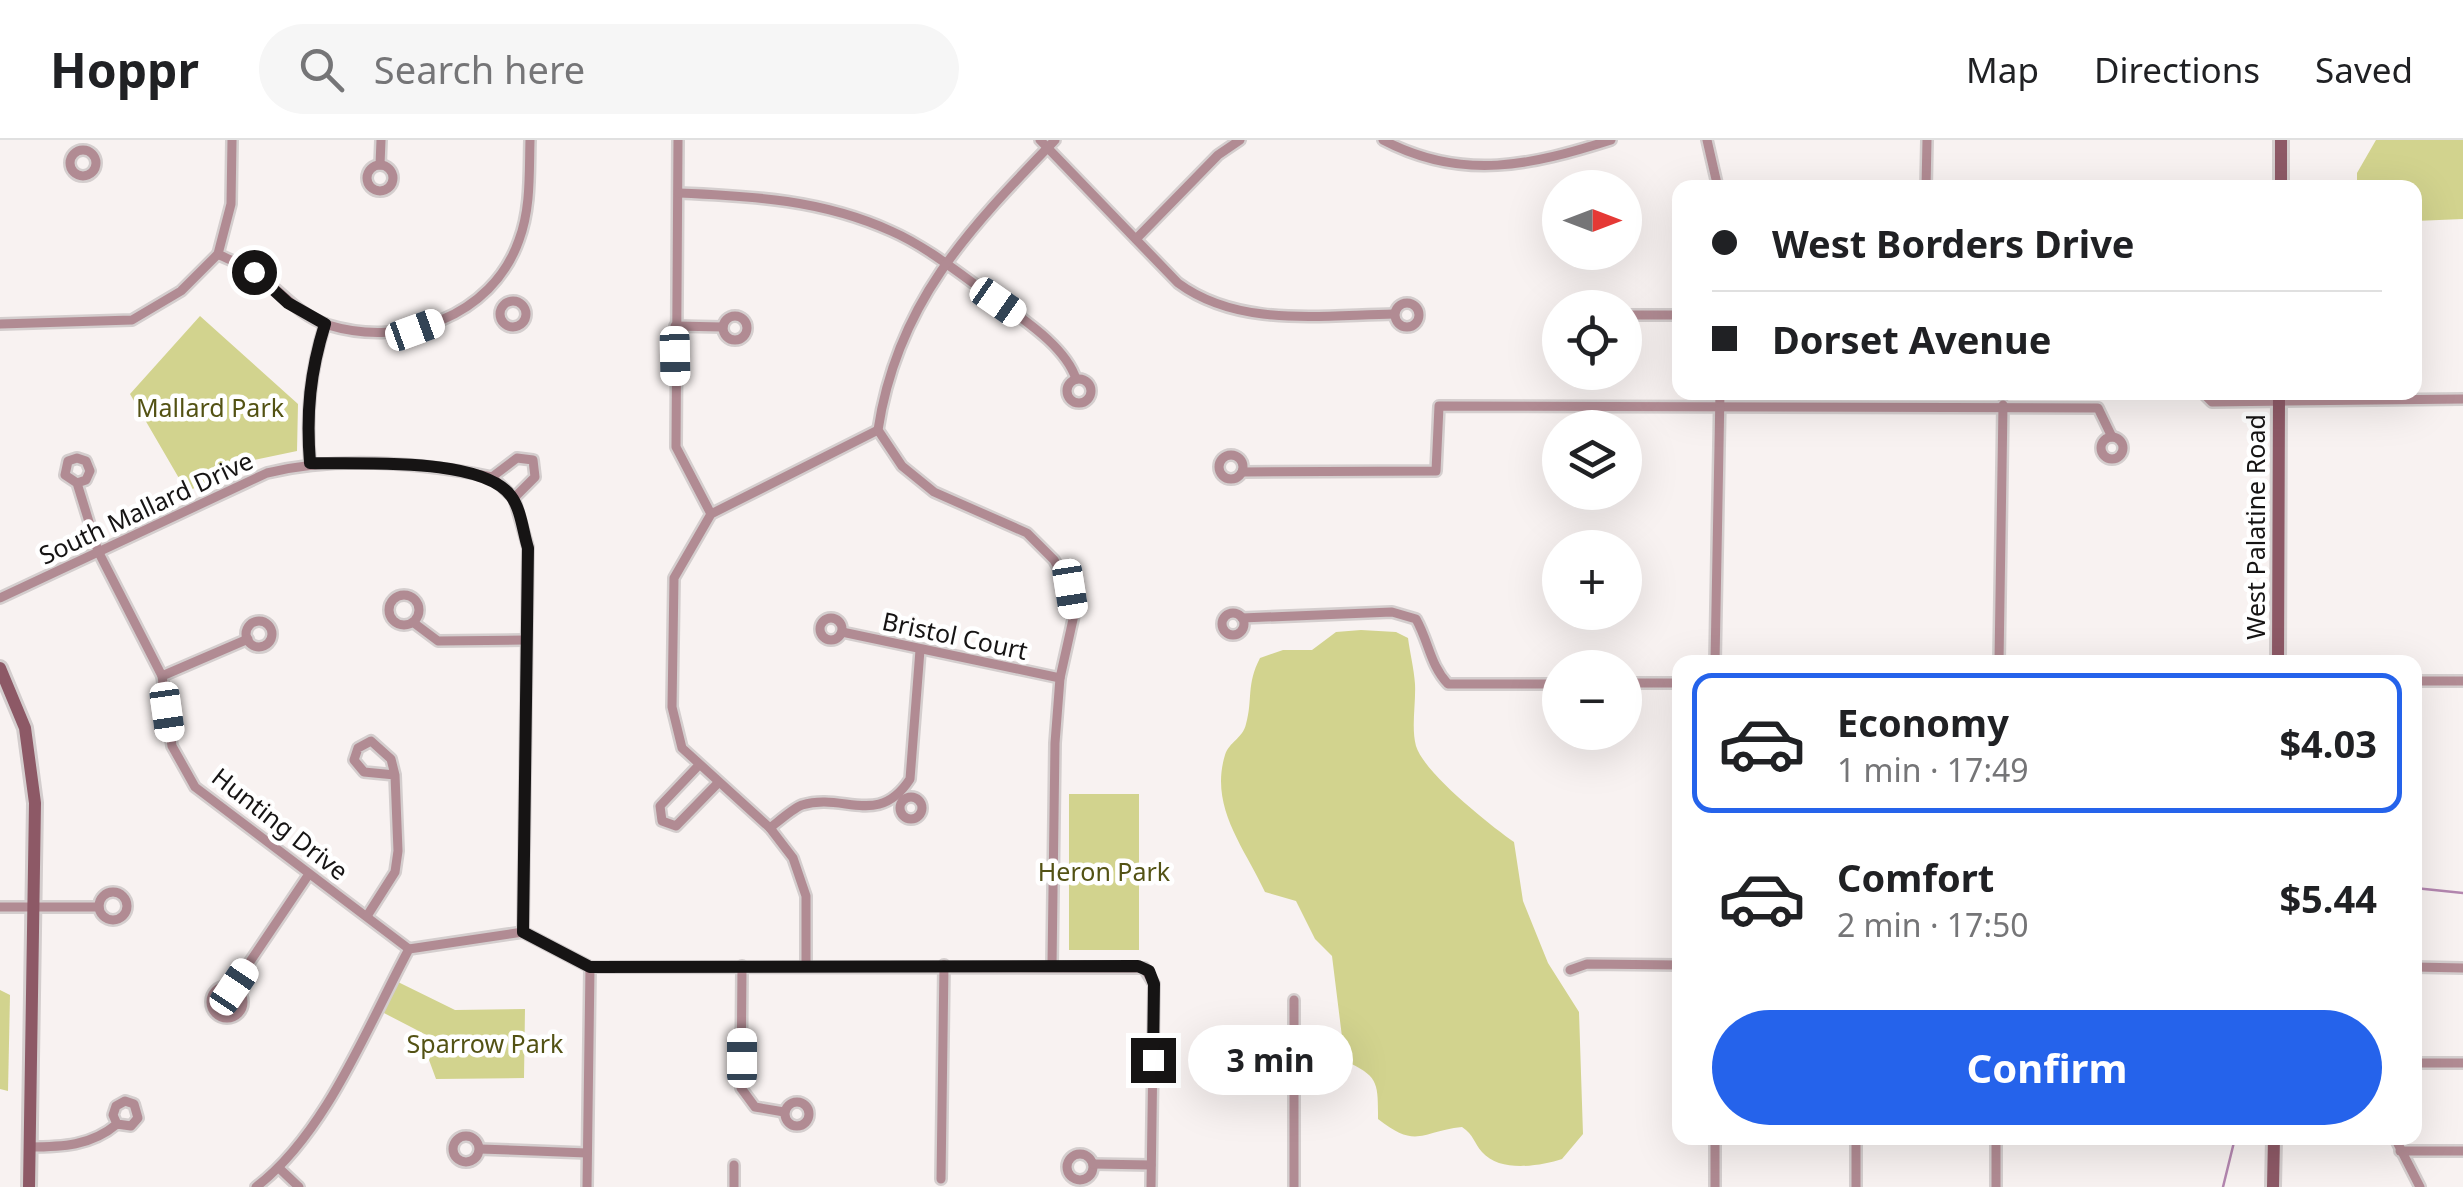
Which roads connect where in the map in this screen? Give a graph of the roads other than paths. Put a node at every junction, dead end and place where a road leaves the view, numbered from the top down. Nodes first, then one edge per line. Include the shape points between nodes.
1 (232, 140) edge
2 (381, 140) edge
3 (530, 140) edge
4 (678, 140) edge
5 (1240, 140) edge
6 (1383, 140) edge
7 (1612, 140) edge
8 (1707, 140) edge
9 (1927, 140) edge
10 (2281, 140) edge
11 (1048, 143) edge
12 (380, 165) dead end
13 (1716, 180) edge
14 (1926, 180) edge
15 (2281, 180) edge
16 (680, 193) junction
17 (1136, 239) junction
18 (218, 254) junction
19 (944, 263) junction
20 (486, 290) junction
21 (504, 305) dead end
22 (1394, 314) dead end
23 (1642, 314) edge
24 (1672, 314) edge
25 (0, 324) edge
26 (325, 324) junction
27 (675, 326) junction
28 (723, 328) dead end
29 (1076, 379) dead end
30 (2422, 399) edge
31 (2463, 399) edge
32 (1720, 400) edge
33 (2210, 400) edge
34 (2239, 400) edge
35 (2279, 400) edge
36 (1720, 405) junction
37 (2003, 406) junction
38 (878, 430) junction
39 (2112, 437) dead end
40 (310, 463) junction
41 (1242, 472) dead end
42 (492, 477) junction
43 (77, 483) dead end
44 (514, 498) junction
45 (711, 514) junction
46 (98, 551) junction
47 (0, 598) edge
48 (1242, 618) dead end
49 (414, 623) dead end
50 (842, 632) dead end
51 (248, 639) dead end
52 (524, 640) junction
53 (920, 650) junction
54 (1715, 655) edge
55 (1999, 655) edge
56 (2278, 655) edge
57 (0, 668) edge
58 (162, 676) junction
59 (1060, 678) junction
60 (2422, 681) edge
61 (2463, 681) edge
62 (1642, 683) edge
63 (1672, 683) edge
64 (1542, 684) edge
65 (698, 766) junction
66 (395, 775) junction
67 (718, 783) junction
68 (770, 828) junction
69 (309, 874) junction
70 (99, 906) dead end
71 (0, 907) edge
72 (36, 907) junction
73 (368, 916) junction
74 (523, 932) junction
75 (410, 948) junction
76 (806, 965) junction
77 (944, 965) junction
78 (1052, 965) junction
79 (1672, 965) edge
80 (742, 966) junction
81 (590, 967) junction
82 (2422, 968) edge
83 (2463, 968) edge
84 (1570, 970) dead end
85 (234, 987) dead end
86 (1294, 1000) dead end
87 (2422, 1063) edge
88 (2463, 1063) edge
89 (784, 1112) dead end
90 (117, 1124) dead end
91 (1715, 1145) edge
92 (1856, 1145) edge
93 (1996, 1145) edge
94 (2274, 1145) edge
95 (2397, 1145) edge
96 (29, 1146) junction
97 (480, 1149) dead end
98 (2463, 1151) edge
99 (2400, 1152) junction
100 (588, 1153) junction
101 (1093, 1164) dead end
102 (734, 1165) dead end
103 (1151, 1165) junction
104 (280, 1169) junction
105 (941, 1179) dead end
106 (29, 1187) edge
107 (256, 1187) edge
108 (300, 1187) edge
109 (587, 1187) edge
110 (734, 1187) edge
111 (1151, 1187) edge
112 (1294, 1187) edge
113 (1715, 1187) edge
114 (1856, 1187) edge
115 (1996, 1187) edge
116 (2274, 1187) edge
117 (2420, 1187) edge

1 - 18 street via 231,204
2 - 12 street
3 - 20 street via 530,192 520,238 505,271
4 - 16 street
5 - 17 street
6 - 7 street via 1420,156 1474,165 1533,164
8 - 13 street
9 - 14 street
10 - 15 main road
11 - 17 street
11 - 19 street
16 - 19 street via 770,196 844,212
16 - 27 street
17 - 22 street via 1178,283 1226,308 1268,315
18 - 25 street via 181,291 132,320
18 - 26 street
19 - 29 street via 1025,320 1072,365
19 - 38 street via 906,328 885,382
20 - 21 street
20 - 26 street via 456,315 415,330 366,332
23 - 24 street
26 - 40 street via 306,415
27 - 28 street
27 - 45 street via 676,447
30 - 31 street
32 - 36 street
33 - 34 street
35 - 56 main road, West Palatine Road
36 - 37 street
36 - 41 street via 1439,406 1436,471
36 - 54 street
37 - 39 street via 2098,408
37 - 55 street
38 - 45 street
38 - 59 street via 902,466 934,492 1027,533 1054,560 1070,589 1074,615
40 - 42 street, South Mallard Drive
40 - 46 street, South Mallard Drive via 268,473
42 - 44 street
42 - 44 street via 517,458 533,460 534,477
43 - 46 street, Hunting Drive
44 - 52 street via 528,548
45 - 65 street via 674,578 672,707 682,748
46 - 47 street, South Mallard Drive
46 - 58 street, Hunting Drive
48 - 64 street via 1392,612 1416,619 1432,668 1448,684
49 - 52 street via 438,641
50 - 53 street, Bristol Court
51 - 58 street
52 - 74 street
53 - 59 street, Bristol Court
53 - 68 street via 910,779 901,798 874,806 802,805
57 - 72 main road via 25,728 35,803
58 - 69 street, Hunting Drive via 172,746 195,787
59 - 78 street
60 - 61 street
62 - 63 street
65 - 67 street
65 - 67 street via 660,806 662,821 676,826
66 - 66 street via 391,759 372,741 358,748 354,760 364,772
66 - 73 street via 395,872
67 - 68 street
68 - 76 street via 793,858 806,896
69 - 73 street, Hunting Drive
69 - 85 street
70 - 72 street
71 - 72 street
72 - 96 main road
73 - 75 street, Hunting Drive
74 - 75 street
74 - 81 street
75 - 104 street via 310,1132
76 - 77 street
76 - 80 street
77 - 78 street
77 - 105 street
78 - 103 street via 1149,971
79 - 84 street via 1587,964
80 - 81 street
80 - 89 street via 742,1088 755,1106
81 - 100 street
82 - 83 street
86 - 112 street
87 - 88 street
90 - 96 street via 102,1137 67,1147
91 - 113 street
92 - 114 street
93 - 115 street
94 - 116 main road
95 - 99 street
96 - 106 main road
97 - 100 street
98 - 99 street
99 - 117 street
100 - 109 street
101 - 103 street
102 - 110 street
103 - 111 street
104 - 107 street
104 - 108 street

